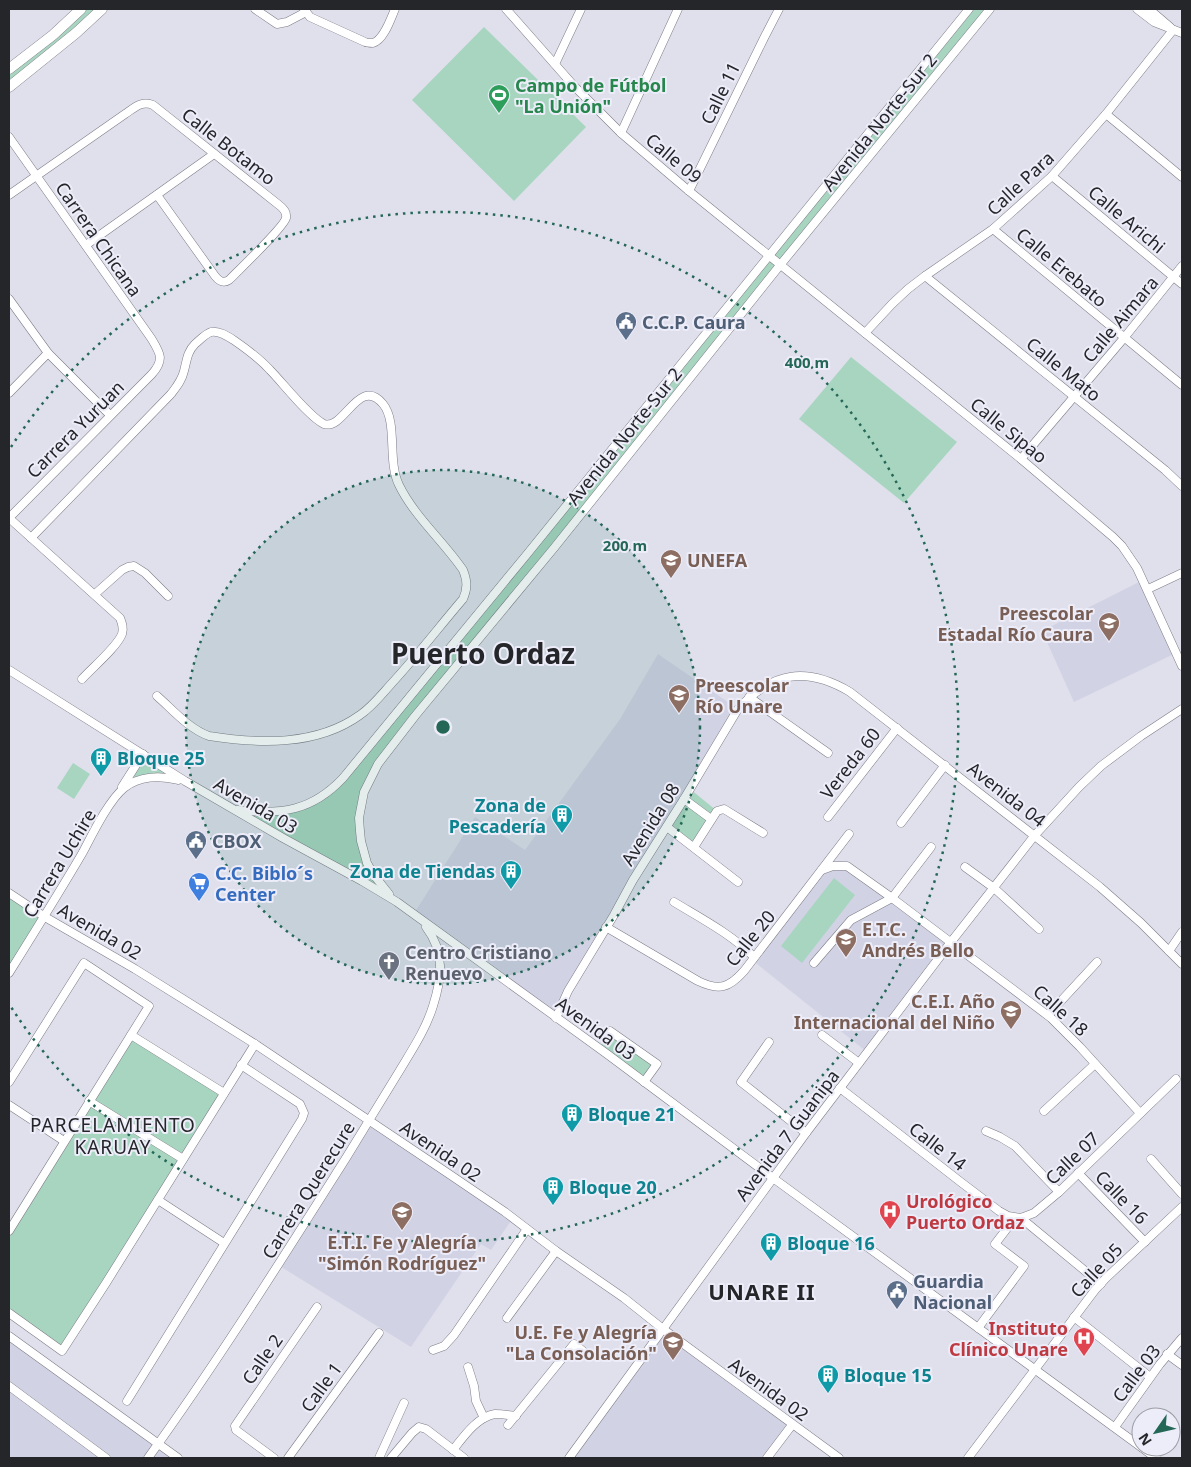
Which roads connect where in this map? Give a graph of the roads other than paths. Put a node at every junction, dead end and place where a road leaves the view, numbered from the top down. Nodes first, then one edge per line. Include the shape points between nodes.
1 (81, 9) edge
2 (102, 9) edge
3 (255, 9) edge
4 (395, 9) edge
5 (506, 9) edge
6 (581, 9) edge
7 (678, 9) edge
8 (779, 9) edge
9 (969, 9) edge
10 (990, 9) edge
11 (1137, 9) edge
12 (1149, 9) edge
13 (305, 10) edge
14 (1173, 30) junction
15 (1182, 33) edge
16 (555, 64) junction
17 (9, 69) edge
18 (9, 87) edge
19 (1106, 114) junction
20 (621, 133) junction
21 (9, 138) edge
22 (214, 154) junction
23 (36, 176) junction
24 (1052, 176) junction
25 (1182, 177) edge
26 (689, 190) junction
27 (9, 195) edge
28 (157, 195) junction
29 (993, 229) junction
30 (86, 245) junction
31 (770, 256) junction
32 (781, 264) junction
33 (1182, 266) edge
34 (925, 276) junction
35 (1174, 277) junction
36 (1182, 284) edge
37 (9, 299) edge
38 (865, 333) junction
39 (1124, 338) junction
40 (48, 353) junction
41 (161, 361) joint
42 (1182, 385) edge
43 (9, 393) edge
44 (1074, 397) junction
45 (110, 415) junction
46 (1022, 459) junction
47 (1182, 486) edge
48 (9, 518) edge
49 (31, 538) junction
50 (1182, 573) edge
51 (1148, 589) junction
52 (95, 594) junction
53 (168, 596) dead end
54 (1182, 666) edge
55 (9, 670) edge
56 (796, 676) joint
57 (82, 679) dead end
58 (157, 696) dead end
59 (749, 697) junction
60 (1182, 709) edge
61 (897, 728) junction
62 (828, 753) dead end
63 (143, 754) junction
64 (945, 765) junction
65 (185, 781) junction
66 (118, 793) junction
67 (684, 799) junction
68 (234, 809) junction
69 (828, 816) dead end
70 (712, 819) junction
71 (901, 823) dead end
72 (667, 827) junction
73 (763, 833) dead end
74 (849, 834) dead end
75 (1035, 835) junction
76 (694, 847) junction
77 (931, 848) dead end
78 (965, 868) dead end
79 (822, 870) junction
80 (738, 882) dead end
81 (994, 888) junction
82 (9, 893) edge
83 (892, 898) junction
84 (397, 902) junction
85 (674, 902) dead end
86 (45, 917) junction
87 (422, 922) junction
88 (606, 927) junction
89 (1039, 929) dead end
90 (1182, 932) edge
91 (951, 942) junction
92 (1169, 951) junction
93 (754, 957) junction
94 (1097, 962) dead end
95 (814, 963) dead end
96 (1182, 964) edge
97 (9, 973) edge
98 (1048, 1015) junction
99 (556, 1018) junction
100 (610, 1031) dead end
101 (131, 1035) junction
102 (822, 1035) dead end
103 (769, 1042) dead end
104 (255, 1044) junction
105 (859, 1064) junction
106 (1095, 1064) junction
107 (242, 1065) junction
108 (1176, 1079) dead end
109 (9, 1082) edge
110 (644, 1082) junction
111 (840, 1088) junction
112 (224, 1093) junction
113 (89, 1101) junction
114 (9, 1105) edge
115 (1044, 1111) dead end
116 (1140, 1113) junction
117 (369, 1121) junction
118 (986, 1131) dead end
119 (806, 1133) junction
120 (64, 1141) junction
121 (183, 1159) junction
122 (1151, 1160) dead end
123 (1078, 1173) junction
124 (773, 1178) junction
125 (1059, 1192) junction
126 (1182, 1194) edge
127 (158, 1200) junction
128 (1182, 1207) edge
129 (1018, 1218) junction
130 (526, 1229) junction
131 (9, 1231) edge
132 (1145, 1242) junction
133 (224, 1243) junction
134 (556, 1251) junction
135 (1101, 1284) junction
136 (317, 1307) dead end
137 (9, 1313) edge
138 (1074, 1317) junction
139 (507, 1318) dead end
140 (663, 1328) junction
141 (978, 1328) junction
142 (379, 1333) dead end
143 (9, 1336) edge
144 (1182, 1338) edge
145 (432, 1350) dead end
146 (583, 1351) dead end
147 (1167, 1354) junction
148 (1182, 1365) edge
149 (468, 1367) dead end
150 (1034, 1369) junction
151 (1150, 1377) junction
152 (9, 1386) edge
153 (127, 1401) dead end
154 (404, 1404) dead end
155 (516, 1416) junction
156 (484, 1418) junction
157 (792, 1424) junction
158 (508, 1425) dead end
159 (1115, 1426) junction
160 (1131, 1439) edge
161 (158, 1444) junction
162 (452, 1450) junction
163 (106, 1458) edge
164 (148, 1458) edge
165 (178, 1458) edge
166 (274, 1458) edge
167 (288, 1458) edge
168 (379, 1458) edge
169 (391, 1458) edge
170 (464, 1458) edge
171 (569, 1458) edge
172 (767, 1458) edge
173 (840, 1458) edge
174 (968, 1458) edge

1 - 17 street
2 - 18 street
3 - 13 street via 277,24 287,22
4 - 13 street via 383,34 373,43 310,17
5 - 16 street, Calle 09
6 - 16 street
7 - 20 street
8 - 26 street, Calle 11
9 - 31 street, Avenida Norte-Sur 2
10 - 32 street, Avenida Norte-Sur 2
11 - 14 street via 1154,22
12 - 14 street
14 - 15 street
14 - 19 street, Calle Para
16 - 20 street, Calle 09
19 - 24 street, Calle Para
19 - 25 street
20 - 26 street, Calle 09
21 - 23 street, Carrera Chicana
22 - 23 street, Calle Botamo via 148,102 143,102
22 - 28 street
22 - 28 street, Calle Botamo via 280,204 286,214 278,229 229,280 218,280
23 - 27 street
23 - 30 street, Carrera Chicana
24 - 29 street, Calle Para
24 - 35 street, Calle Arichi
26 - 31 street, Calle 09
28 - 30 street
29 - 34 street, Calle Para
29 - 39 street, Calle Erebato
30 - 41 street, Carrera Chicana via 151,338
31 - 32 street, Calle Sipao
31 - 68 street, Avenida Norte-Sur 2 via 334,787 305,805 282,812
32 - 38 street, Calle Sipao
32 - 84 street, Avenida Norte-Sur 2 via 378,764 361,804 361,841 373,874
33 - 35 street, Calle Aimara
34 - 38 street, Calle Para
34 - 44 street, Calle Mato
35 - 36 street, Calle Arichi
35 - 39 street, Calle Aimara
37 - 40 street
38 - 46 street, Calle Sipao
39 - 42 street, Calle Erebato
39 - 44 street, Calle Aimara
40 - 43 street
40 - 45 street
41 - 45 street, Carrera Yuruan
44 - 46 street, Calle Aimara
44 - 47 street, Calle Mato
45 - 48 street, Carrera Yuruan
46 - 51 street, Calle Sipao via 1122,546
48 - 49 street
49 - 52 street
49 - 58 street via 171,394 180,382 188,353 210,333 224,335 252,353 323,424 334,422 366,397 377,399 384,406 390,418 392,460 399,484 463,570 467,582 463,599 368,709 345,724 310,738 266,741 209,736 193,727
50 - 51 street
51 - 54 street, Calle Sipao
52 - 53 street via 122,570 134,566
52 - 57 street via 120,618 122,633
55 - 63 street, Avenida 03
56 - 59 street, Avenida 08 via 771,682
56 - 61 street, Avenida 04 via 836,683
59 - 62 street
59 - 67 street, Avenida 08 via 728,723
60 - 75 street, Avenida 7 Guanipa via 1101,766
61 - 64 street, Avenida 04
61 - 69 street, Vereda 60
63 - 65 street, Avenida 03
63 - 66 street, Carrera Uchire
64 - 71 street
64 - 75 street, Avenida 04
65 - 66 street, Carrera Uchire via 167,777 144,779
65 - 68 street, Avenida 03
66 - 86 street, Carrera Uchire
67 - 70 street
67 - 72 street, Avenida 08
68 - 84 street, Avenida 03
70 - 73 street via 716,811 724,809
70 - 76 street
72 - 76 street
72 - 88 street, Avenida 08
74 - 79 street, Calle 20
75 - 81 street, Avenida 7 Guanipa
75 - 92 street, Avenida 04 via 1115,899
76 - 80 street
77 - 83 street
78 - 81 street
79 - 83 street via 847,866
79 - 93 street, Calle 20
81 - 89 street
81 - 91 street, Avenida 7 Guanipa
82 - 86 street, Avenida 02
83 - 91 street
83 - 95 street via 851,920
84 - 87 street, Avenida 03
85 - 93 street via 726,933
86 - 97 street, Carrera Uchire
86 - 104 street, Avenida 02
87 - 99 street, Avenida 03
87 - 117 street, Carrera Querecure via 437,946 440,961 437,991 424,1027
88 - 93 street, Calle 20 via 708,986 726,986 734,982
88 - 99 street, Avenida 08
90 - 92 street
91 - 98 street, Calle 18
91 - 105 street, Avenida 7 Guanipa
92 - 96 street, Avenida 04
94 - 98 street
98 - 106 street, Calle 18
99 - 110 street, Avenida 03
100 - 110 street via 657,1064
101 - 109 street via 148,1006 84,962
101 - 112 street
101 - 113 street
102 - 105 street
103 - 119 street via 741,1082
104 - 107 street
104 - 117 street, Avenida 02
105 - 111 street, Avenida 7 Guanipa
106 - 115 street
106 - 116 street, Calle 18
107 - 112 street
107 - 133 street via 300,1104 304,1113
108 - 116 street, Calle 07
110 - 124 street, Avenida 03
111 - 119 street, Avenida 7 Guanipa
111 - 129 street, Calle 14 via 999,1211
112 - 121 street
113 - 120 street
113 - 121 street
114 - 120 street
116 - 123 street, Calle 07
117 - 130 street, Avenida 02
117 - 161 street, Carrera Querecure via 264,1287
118 - 125 street via 1015,1146
119 - 124 street, Avenida 7 Guanipa
120 - 131 street
121 - 127 street
122 - 126 street
123 - 125 street, Calle 07
123 - 132 street, Calle 16
124 - 140 street, Avenida 7 Guanipa
124 - 141 street, Avenida 03
125 - 129 street, Calle 07 via 1034,1213
127 - 133 street
127 - 137 street via 62,1350
128 - 132 street, Calle 05
129 - 135 street, Calle 14
129 - 141 street via 994,1244 1024,1266
130 - 134 street, Avenida 02
130 - 145 street via 454,1334 444,1346
132 - 135 street, Calle 05
133 - 153 street
134 - 139 street
134 - 140 street, Avenida 02
135 - 138 street, Calle 05
136 - 166 street, Calle 2 via 235,1424 236,1430
138 - 150 street, Calle 05
138 - 151 street
140 - 157 street, Avenida 02
140 - 171 street, Avenida 7 Guanipa
141 - 150 street, Avenida 03
142 - 167 street, Calle 1
143 - 161 street
144 - 147 street, Calle 03
146 - 155 street via 574,1344
147 - 148 street
147 - 151 street, Calle 03
149 - 156 street via 476,1401
150 - 159 street, Avenida 03
150 - 174 street, Calle 05
151 - 159 street, Calle 03
152 - 163 street
154 - 168 street
155 - 156 street
155 - 158 street
156 - 162 street
157 - 172 street
157 - 173 street, Avenida 02
159 - 160 street, Avenida 03
161 - 164 street, Carrera Querecure
161 - 165 street
162 - 169 street via 419,1427
162 - 170 street

